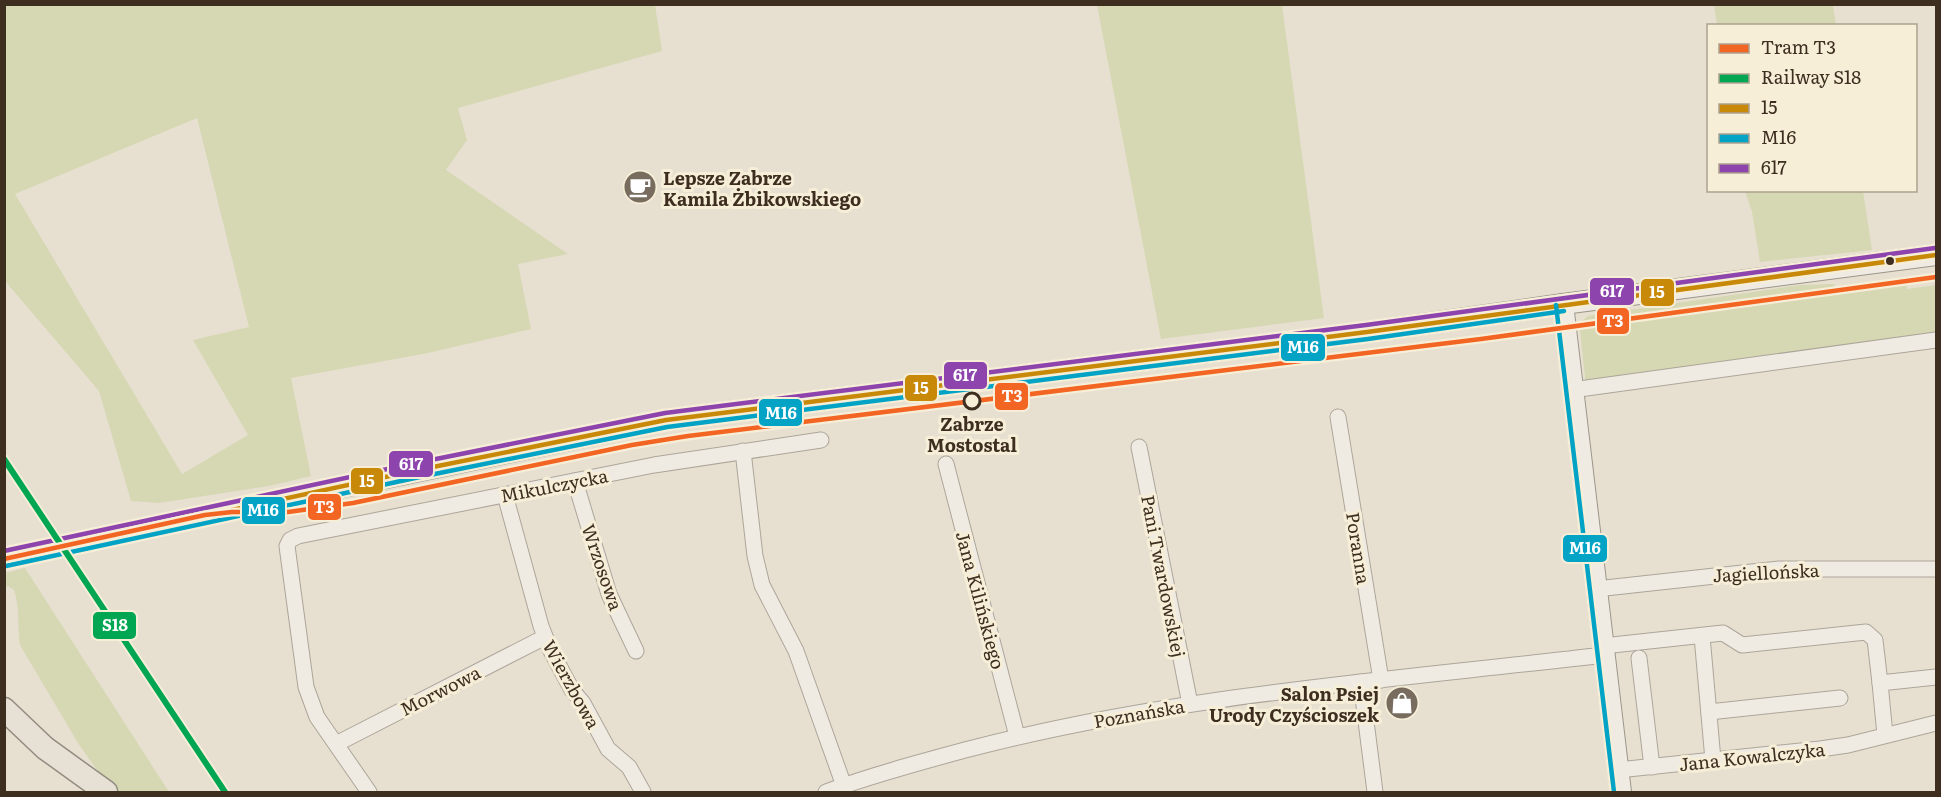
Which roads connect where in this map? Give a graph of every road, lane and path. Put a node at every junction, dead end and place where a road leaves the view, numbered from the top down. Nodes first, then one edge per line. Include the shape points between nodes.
1 (1936, 255) edge
2 (1563, 304) junction
3 (1936, 340) edge
4 (1572, 390) junction
5 (1338, 417) dead end
6 (821, 440) dead end
7 (1139, 447) dead end
8 (743, 452) junction
9 (946, 464) dead end
10 (575, 481) junction
11 (505, 495) junction
12 (155, 525) tunnel mouth
13 (1936, 568) edge
14 (1596, 589) junction
15 (1702, 636) junction
16 (545, 638) junction
17 (1603, 650) junction
18 (636, 651) dead end
19 (1639, 658) dead end
20 (1936, 677) edge
21 (1381, 680) junction
22 (1361, 682) junction
23 (1880, 683) junction
24 (1840, 699) dead end
25 (1190, 704) junction
26 (4, 709) edge
27 (1709, 712) junction
28 (4, 720) edge
29 (1936, 723) edge
30 (1885, 735) junction
31 (1017, 736) junction
32 (336, 744) junction
33 (1713, 760) junction
34 (1652, 767) junction
35 (1618, 770) junction
36 (844, 786) junction
37 (94, 792) edge
38 (106, 792) edge
39 (369, 792) edge
40 (643, 792) edge
41 (826, 792) edge
42 (1375, 792) edge
43 (1621, 792) edge

1 - 2 main road
2 - 4 main road
2 - 12 main road via 666,420
3 - 4 street
4 - 14 main road
5 - 21 street, Poranna
6 - 8 street, Mikulczycka
7 - 25 street, Pani Twardowskiej
8 - 10 street, Mikulczycka
8 - 36 street via 762,585 796,651
9 - 31 street, Jana Kilińskiego
10 - 11 street, Mikulczycka
10 - 18 street, Wrzosowa via 609,594
11 - 16 street, Wierzbowa
11 - 32 street, Mikulczycka via 290,540 287,546 306,687 317,717
13 - 14 street, Jagiellońska via 1779,568
14 - 17 main road
15 - 17 street, Poznańska
15 - 23 street, Poznańska via 1723,633 1742,645 1866,632 1875,640
15 - 27 street
16 - 32 street, Morwowa
16 - 40 street, Wierzbowa via 608,749 628,768
17 - 21 street, Poznańska
17 - 35 main road
19 - 34 street
20 - 23 street
21 - 22 street, Poznańska
22 - 25 street, Poznańska
22 - 42 street
23 - 30 street
24 - 27 street
25 - 31 street, Poznańska
26 - 38 main road via 45,748
27 - 33 street
28 - 37 main road
29 - 30 street, Jana Kowalczyka
30 - 33 street, Jana Kowalczyka via 1820,749
31 - 36 street, Poznańska
32 - 39 street
33 - 34 street, Jana Kowalczyka
34 - 35 street, Jana Kowalczyka
35 - 43 main road
36 - 41 street, Poznańska

